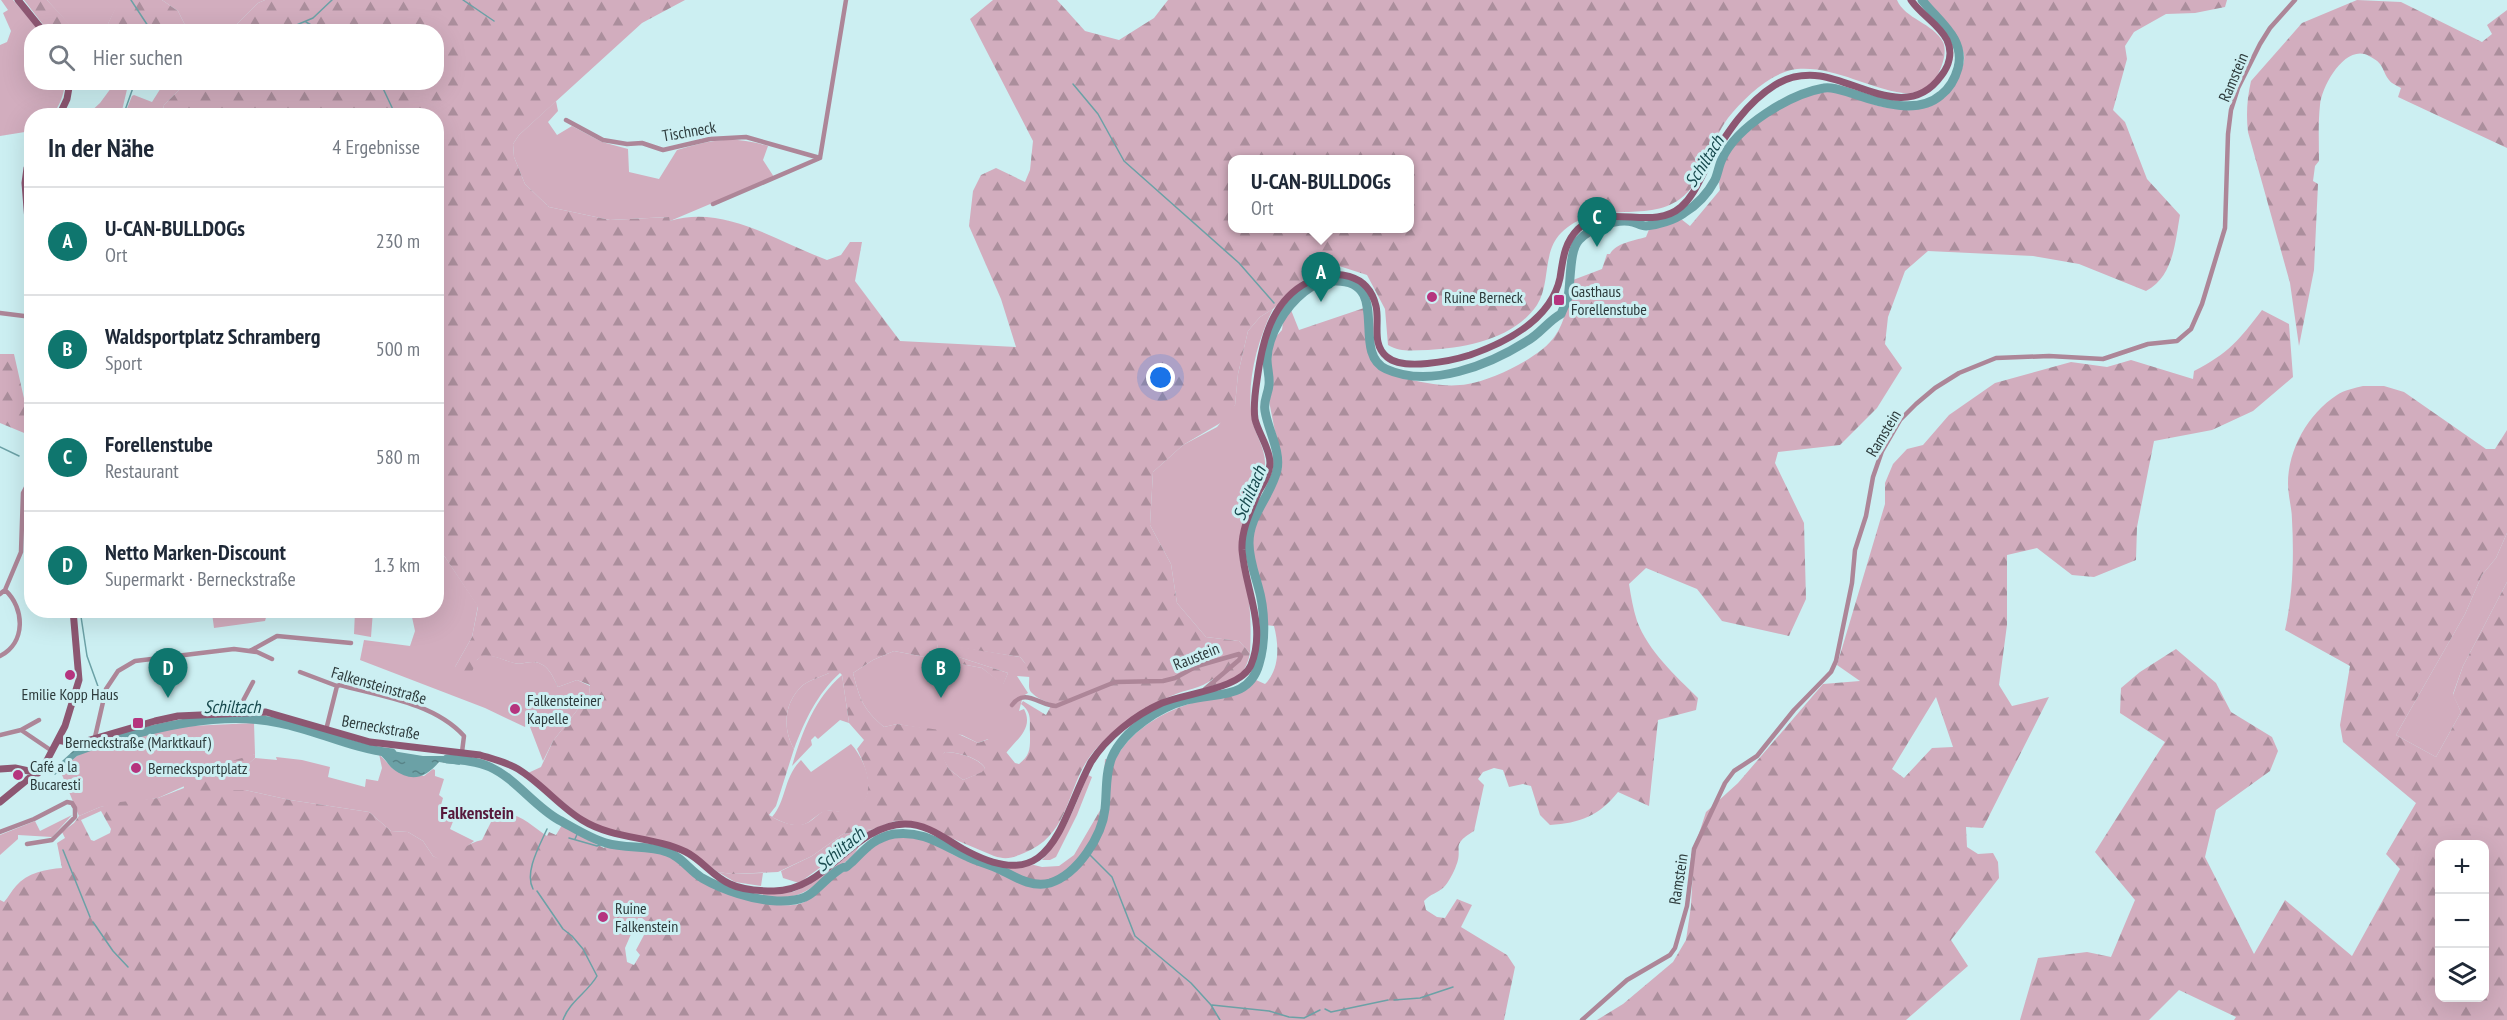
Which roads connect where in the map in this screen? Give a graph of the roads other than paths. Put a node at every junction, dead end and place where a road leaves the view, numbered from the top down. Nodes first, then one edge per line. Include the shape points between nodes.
1 (18, 0) edge
2 (846, 0) edge
3 (1911, 0) edge
4 (2295, 0) edge
5 (38, 24) edge
6 (69, 90) edge
7 (63, 108) edge
8 (566, 120) dead end
9 (820, 158) junction
10 (713, 204) dead end
11 (0, 313) edge
12 (24, 316) edge
13 (24, 490) edge
14 (5, 590) junction
15 (0, 594) edge
16 (74, 618) edge
17 (351, 643) dead end
18 (250, 651) junction
19 (0, 656) edge
20 (272, 659) dead end
21 (300, 672) dead end
22 (253, 682) dead end
23 (337, 686) junction
24 (1205, 689) junction
25 (1012, 705) dead end
26 (237, 712) junction
27 (39, 720) dead end
28 (21, 730) junction
29 (326, 730) junction
30 (0, 735) edge
31 (95, 737) junction
32 (57, 740) junction
33 (52, 751) junction
34 (462, 752) junction
35 (0, 770) edge
36 (22, 770) junction
37 (38, 773) junction
38 (23, 786) junction
39 (0, 802) edge
40 (0, 832) edge
41 (27, 844) dead end
42 (1582, 1020) edge

1 - 5 main road
2 - 9 street
3 - 24 main road, Berneckstraße via 1940,29 1949,46 1948,67 1936,84 1898,98 1821,76 1800,76 1773,86 1736,121 1695,189 1677,210 1656,218 1617,215 1581,226 1564,251 1559,281 1548,307 1526,327 1489,346 1439,362 1392,361 1378,344 1372,295 1362,282 1340,273 1303,284 1287,299 1267,330 1254,397 1256,422 1270,458 1242,539 1245,569 1256,608 1255,650 1246,674 1225,685
4 - 42 street, Ramstein via 2260,44 2231,110 2225,228 2191,329 2177,341 2148,344 2103,359 1995,358 1935,388 1900,420 1873,477 1831,672 1757,756 1734,771 1725,783 1694,849 1687,906 1670,955 1627,980
6 - 7 main road
8 - 9 street, Tischneck via 603,140 642,143 663,150 734,136
9 - 10 street
11 - 12 street
13 - 14 street via 21,552
14 - 15 street
14 - 19 street via 19,615 19,630 14,645
16 - 32 main road via 79,680
17 - 18 street via 277,636
18 - 20 street
18 - 31 street via 193,653 126,665 112,677 106,689
21 - 23 street, Falkensteinstraße
22 - 26 street
23 - 29 street
23 - 34 street, Falkensteinstraße via 400,701 436,716 464,736
24 - 25 street, Raustein via 1241,656 1197,666 1163,681 1115,682 1056,706 1030,697 1018,699
24 - 34 main road, Berneckstraße via 1139,716 1098,751 1054,842 1037,860 1002,864 982,859 922,826 896,825 867,837 801,885 776,891 728,884 687,852 608,833 561,806 520,770 497,759
26 - 29 main road, Berneckstraße via 278,715
26 - 31 main road, Berneckstraße via 178,716
27 - 28 street
28 - 30 street
28 - 33 street
29 - 34 main road, Berneckstraße via 370,742
31 - 32 main road, Berneckstraße via 76,744
32 - 33 main road
33 - 37 main road
35 - 36 main road
36 - 37 main road
36 - 38 street via 26,775
37 - 38 main road
38 - 39 main road
40 - 41 street via 72,803 75,817 54,839

